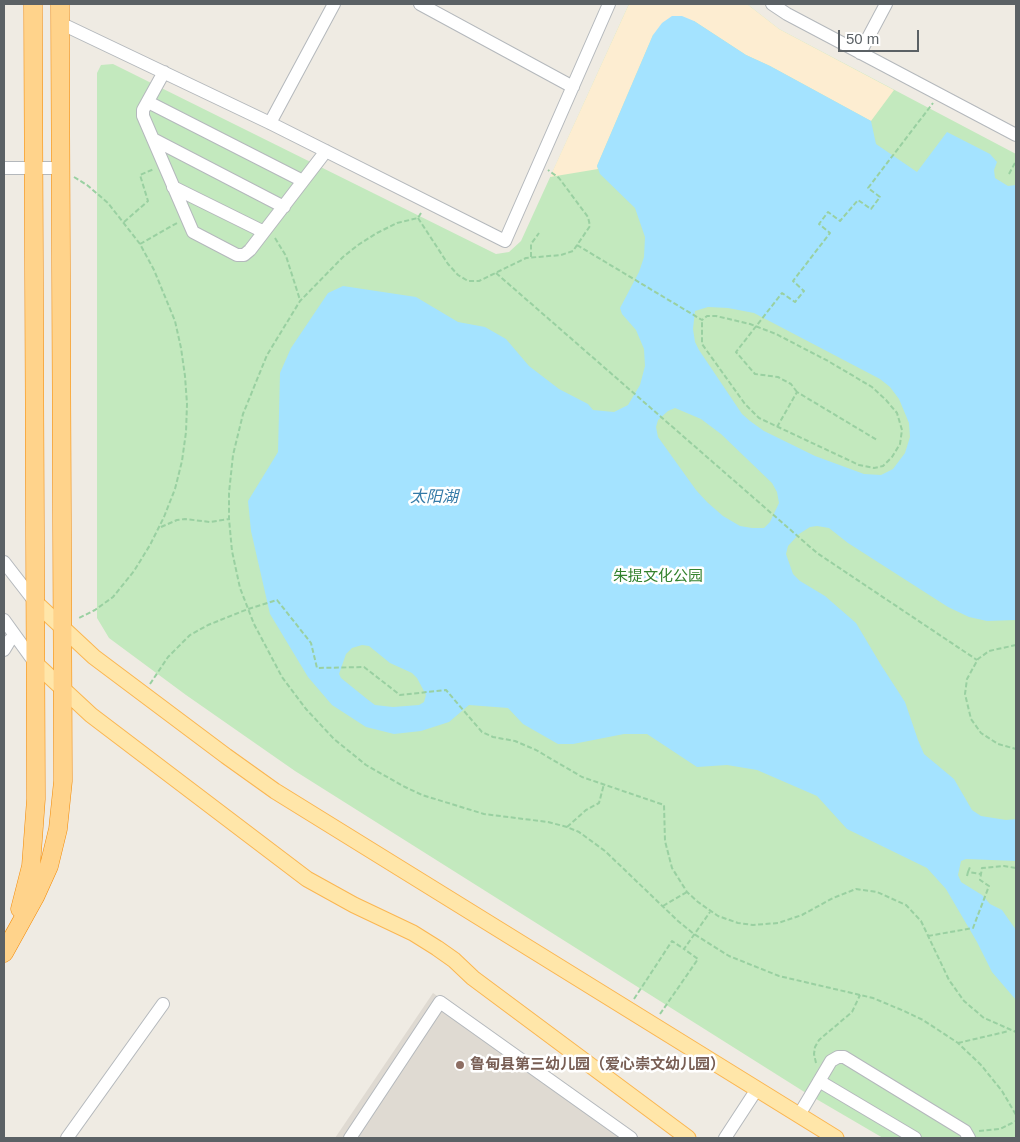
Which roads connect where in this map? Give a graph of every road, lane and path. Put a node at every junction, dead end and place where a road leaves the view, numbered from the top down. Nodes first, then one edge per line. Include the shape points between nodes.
1 (33, 4) edge
2 (60, 4) edge
3 (334, 4) edge
4 (420, 4) edge
5 (609, 4) edge
6 (772, 4) edge
7 (886, 4) edge
8 (60, 23) junction
9 (860, 53) junction
10 (164, 72) junction
11 (573, 86) junction
12 (939, 95) junction
13 (148, 102) junction
14 (270, 123) junction
15 (1016, 135) edge
16 (152, 139) junction
17 (326, 151) junction
18 (1016, 161) edge
19 (164, 165) junction
20 (4, 168) edge
21 (34, 168) junction
22 (60, 168) junction
23 (1009, 174) dead end
24 (304, 181) junction
25 (173, 187) junction
26 (428, 202) junction
27 (284, 206) junction
28 (186, 218) junction
29 (124, 222) junction
30 (265, 231) junction
31 (539, 233) dead end
32 (140, 244) junction
33 (577, 245) dead end
34 (531, 257) dead end
35 (496, 273) dead end
36 (300, 301) junction
37 (702, 320) junction
38 (755, 326) junction
39 (797, 392) junction
40 (777, 428) junction
41 (877, 440) dead end
42 (229, 518) junction
43 (159, 528) junction
44 (4, 562) edge
45 (35, 602) junction
46 (248, 609) junction
47 (4, 620) edge
48 (61, 627) junction
49 (15, 637) junction
50 (1016, 645) edge
51 (4, 650) edge
52 (977, 660) junction
53 (35, 663) junction
54 (62, 688) junction
55 (143, 694) junction
56 (1016, 749) edge
57 (604, 784) junction
58 (567, 827) junction
59 (970, 867) dead end
60 (1016, 868) edge
61 (968, 872) junction
62 (981, 874) junction
63 (967, 876) dead end
64 (687, 892) junction
65 (663, 906) junction
66 (710, 912) junction
67 (694, 934) junction
68 (928, 936) junction
69 (684, 948) junction
70 (4, 953) edge
71 (860, 995) junction
72 (163, 1004) dead end
73 (627, 1010) junction
74 (653, 1025) junction
75 (1011, 1030) junction
76 (1016, 1032) edge
77 (958, 1043) junction
78 (822, 1077) junction
79 (758, 1090) junction
80 (799, 1115) junction
81 (1016, 1115) edge
82 (1016, 1121) edge
83 (968, 1137) edge
84 (67, 1138) edge
85 (350, 1138) edge
86 (631, 1138) edge
87 (688, 1138) edge
88 (725, 1138) edge
89 (836, 1138) edge
90 (915, 1138) edge

1 - 21 highway
2 - 8 highway
3 - 14 street
4 - 11 street
5 - 11 street
6 - 9 street
7 - 9 street
8 - 10 street
8 - 22 highway
9 - 12 street
10 - 13 street
10 - 14 street
11 - 26 street via 505,241
12 - 15 street
12 - 38 path via 868,188 880,198 871,209 858,200 840,221 828,212 819,224 830,232 792,281 804,291 795,302 782,293
13 - 16 street via 143,116
13 - 24 street
14 - 17 street
16 - 19 street
16 - 27 street
17 - 24 street
17 - 26 street
18 - 23 path
19 - 25 street
19 - 29 path via 140,176 148,201
20 - 21 street
21 - 22 street
21 - 45 highway
22 - 29 path via 87,185
22 - 48 highway
24 - 27 street
25 - 28 street
25 - 30 street
26 - 36 path via 418,218 398,223 358,245
27 - 30 street
28 - 30 street via 193,232 237,255 244,255 250,250
28 - 32 path
29 - 32 path
30 - 36 path via 275,238 286,256
31 - 34 path via 531,244
32 - 43 path via 166,295 186,376 182,461
33 - 37 path
35 - 52 path via 815,551
36 - 42 path via 267,356 243,414 230,473
37 - 38 path via 716,316
37 - 40 path via 702,344 745,404 759,418
38 - 39 path via 736,352 755,374 778,377 791,384
38 - 40 path via 828,361 872,387 897,413 902,430 900,444 892,457 883,466 874,468 859,465
39 - 40 path
39 - 41 path
42 - 43 path via 210,522 177,520
42 - 46 path via 235,569
43 - 48 path via 134,571 113,597
44 - 45 street
45 - 48 main road
45 - 53 highway
46 - 55 path via 190,635 168,657
46 - 57 path via 277,600 311,643 317,668 364,667 400,695 446,690 482,732 515,741 582,777
46 - 58 path via 272,659 294,693 315,720 366,765 422,795 465,809
47 - 49 street
48 - 54 highway
48 - 55 main road
49 - 51 street
49 - 53 street
50 - 52 path via 989,651
52 - 56 path via 965,689 971,719 989,739
53 - 54 main road
53 - 70 highway via 34,841 22,903
54 - 70 highway via 63,781 54,848 43,882
54 - 87 main road via 91,716 307,880 437,948
55 - 73 main road via 275,791
57 - 58 path via 599,802
57 - 64 path via 664,805 667,852
58 - 65 path via 605,850
59 - 61 path
60 - 62 path via 982,868
61 - 62 path
61 - 63 path
62 - 68 path via 980,880 989,886 973,928
64 - 65 path
64 - 66 path
65 - 67 path
66 - 67 path
66 - 68 path via 738,923 769,924 802,915 850,890 870,890 906,905
67 - 69 path
67 - 71 path via 729,956 763,971
68 - 75 path via 949,980 964,1001 984,1018
69 - 73 path via 672,941
69 - 74 path via 698,958
71 - 77 path via 904,1010
71 - 78 path via 852,1012 824,1034 815,1047 815,1061
72 - 84 street
73 - 74 main road
74 - 79 main road
75 - 76 path
75 - 77 path
77 - 81 path via 992,1078
78 - 80 street
78 - 83 street via 831,1061 844,1057 965,1131
78 - 90 street
79 - 80 main road
79 - 88 street
80 - 89 main road
82 - 83 path via 1000,1129 975,1132
85 - 86 street via 440,1002

